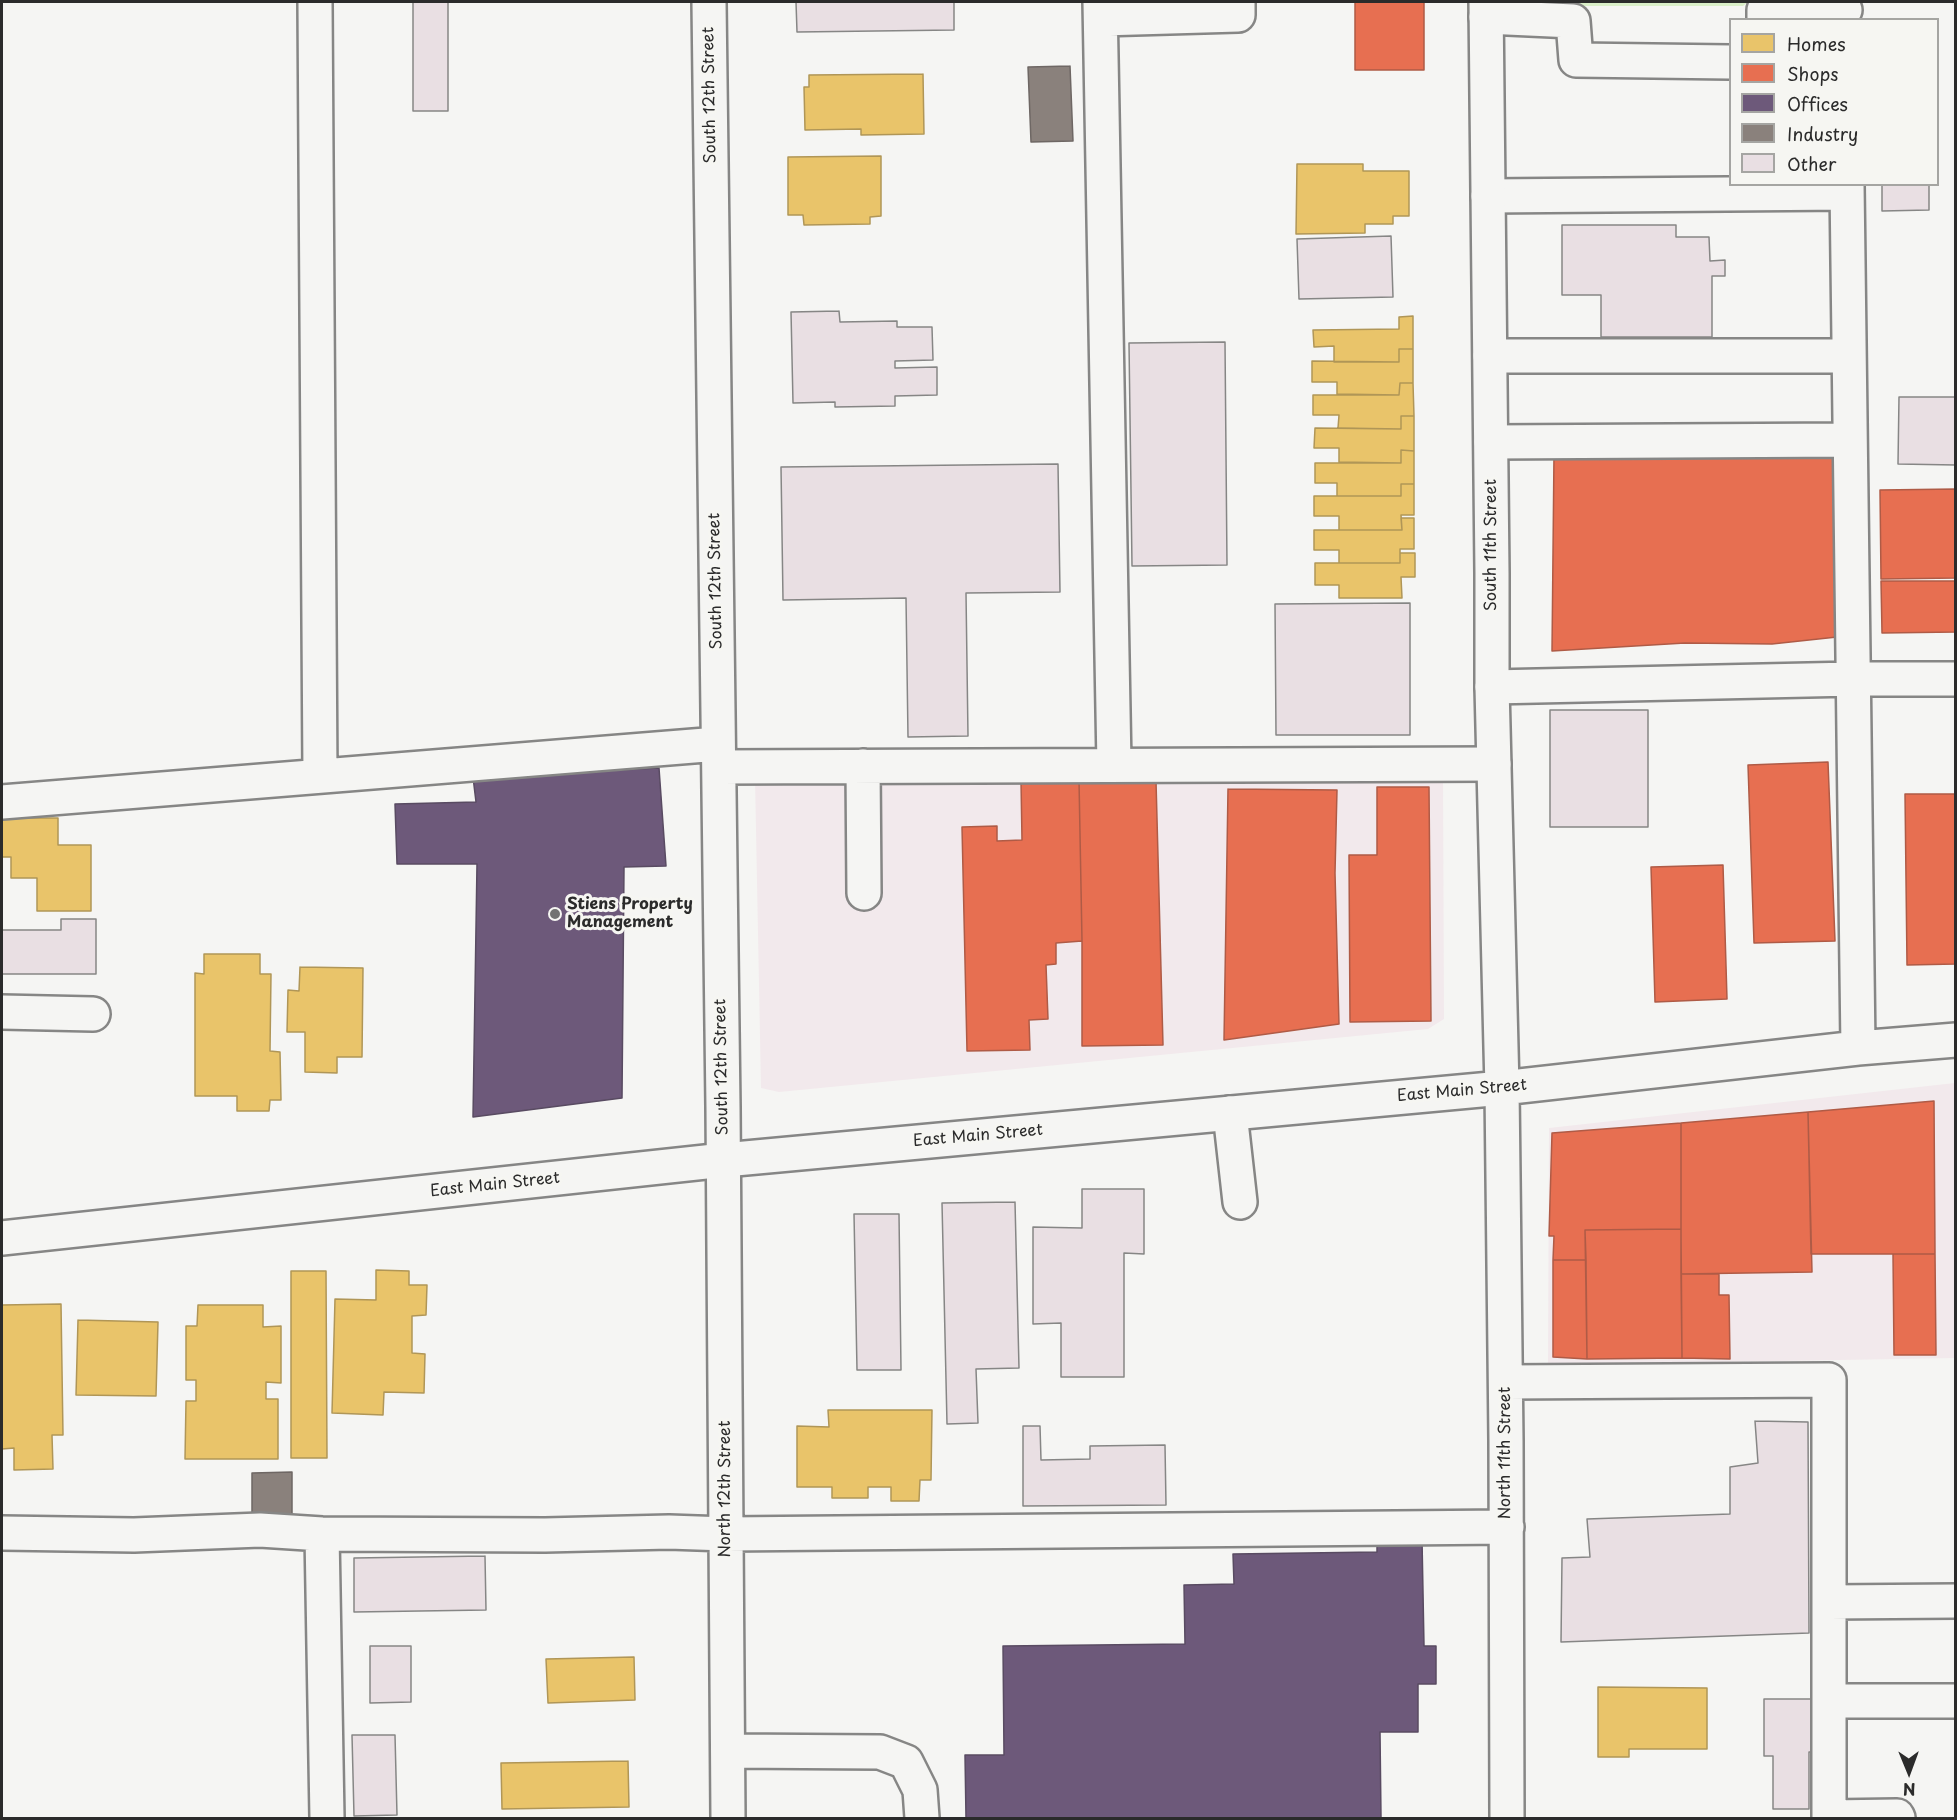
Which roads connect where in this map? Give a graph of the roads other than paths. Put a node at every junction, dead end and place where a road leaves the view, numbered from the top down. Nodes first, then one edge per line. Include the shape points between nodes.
1 (315, 2) edge
2 (709, 2) edge
3 (1238, 2) edge
4 (1100, 10) edge
5 (1486, 10) edge
6 (1845, 10) edge
7 (1764, 18) edge
8 (1729, 62) edge
9 (1847, 189) edge
10 (1488, 196) junction
11 (1490, 356) junction
12 (1849, 356) junction
13 (1850, 440) junction
14 (1491, 442) junction
15 (1853, 680) junction
16 (1956, 680) edge
17 (1492, 687) junction
18 (719, 755) junction
19 (1494, 764) junction
20 (1114, 765) junction
21 (863, 766) junction
22 (320, 776) junction
23 (2, 802) edge
24 (864, 893) dead end
25 (2, 1012) edge
26 (93, 1014) dead end
27 (1956, 1040) edge
28 (1858, 1048) junction
29 (1502, 1088) junction
30 (1230, 1113) junction
31 (723, 1160) junction
32 (1240, 1202) dead end
33 (2, 1238) edge
34 (1506, 1382) junction
35 (1507, 1527) junction
36 (2, 1533) edge
37 (322, 1534) junction
38 (726, 1534) junction
39 (1956, 1601) edge
40 (1829, 1602) junction
41 (1829, 1701) junction
42 (1956, 1701) edge
43 (728, 1750) junction
44 (327, 1818) edge
45 (729, 1818) edge
46 (922, 1818) edge
47 (1507, 1818) edge
48 (1829, 1818) edge
49 (1898, 1818) edge

1 - 22 street
2 - 18 street, South 12th Street
3 - 4 street via 1238,15
4 - 20 street
5 - 8 street via 1573,21 1576,60
5 - 10 street, South 11th Street
6 - 7 street via 1764,10
9 - 10 street
9 - 12 street
10 - 11 street, South 11th Street
11 - 12 street
11 - 14 street, South 11th Street
12 - 13 street
13 - 14 street
13 - 15 street
14 - 17 street, South 11th Street
15 - 16 street
15 - 17 street
15 - 28 street
17 - 19 street, South 11th Street
18 - 21 street
18 - 22 street
18 - 31 street, South 12th Street
19 - 20 street
19 - 29 street, South 11th Street
20 - 21 street
21 - 24 street
22 - 23 street
25 - 26 street
27 - 28 street, East Main Street
28 - 29 street, East Main Street
29 - 30 street, East Main Street
29 - 34 street, North 11th Street
30 - 31 street, East Main Street
30 - 32 street
31 - 33 street, East Main Street
31 - 38 street, North 12th Street
34 - 35 street, North 11th Street
34 - 40 street via 1829,1380
35 - 38 street
35 - 47 street, North 11th Street
36 - 37 street via 134,1535 260,1530
37 - 38 street
37 - 44 street
38 - 43 street, North 12th Street
39 - 40 street
40 - 41 street
41 - 42 street
41 - 48 street
43 - 45 street, North 12th Street
43 - 46 street via 880,1752 906,1762 920,1790
48 - 49 street

